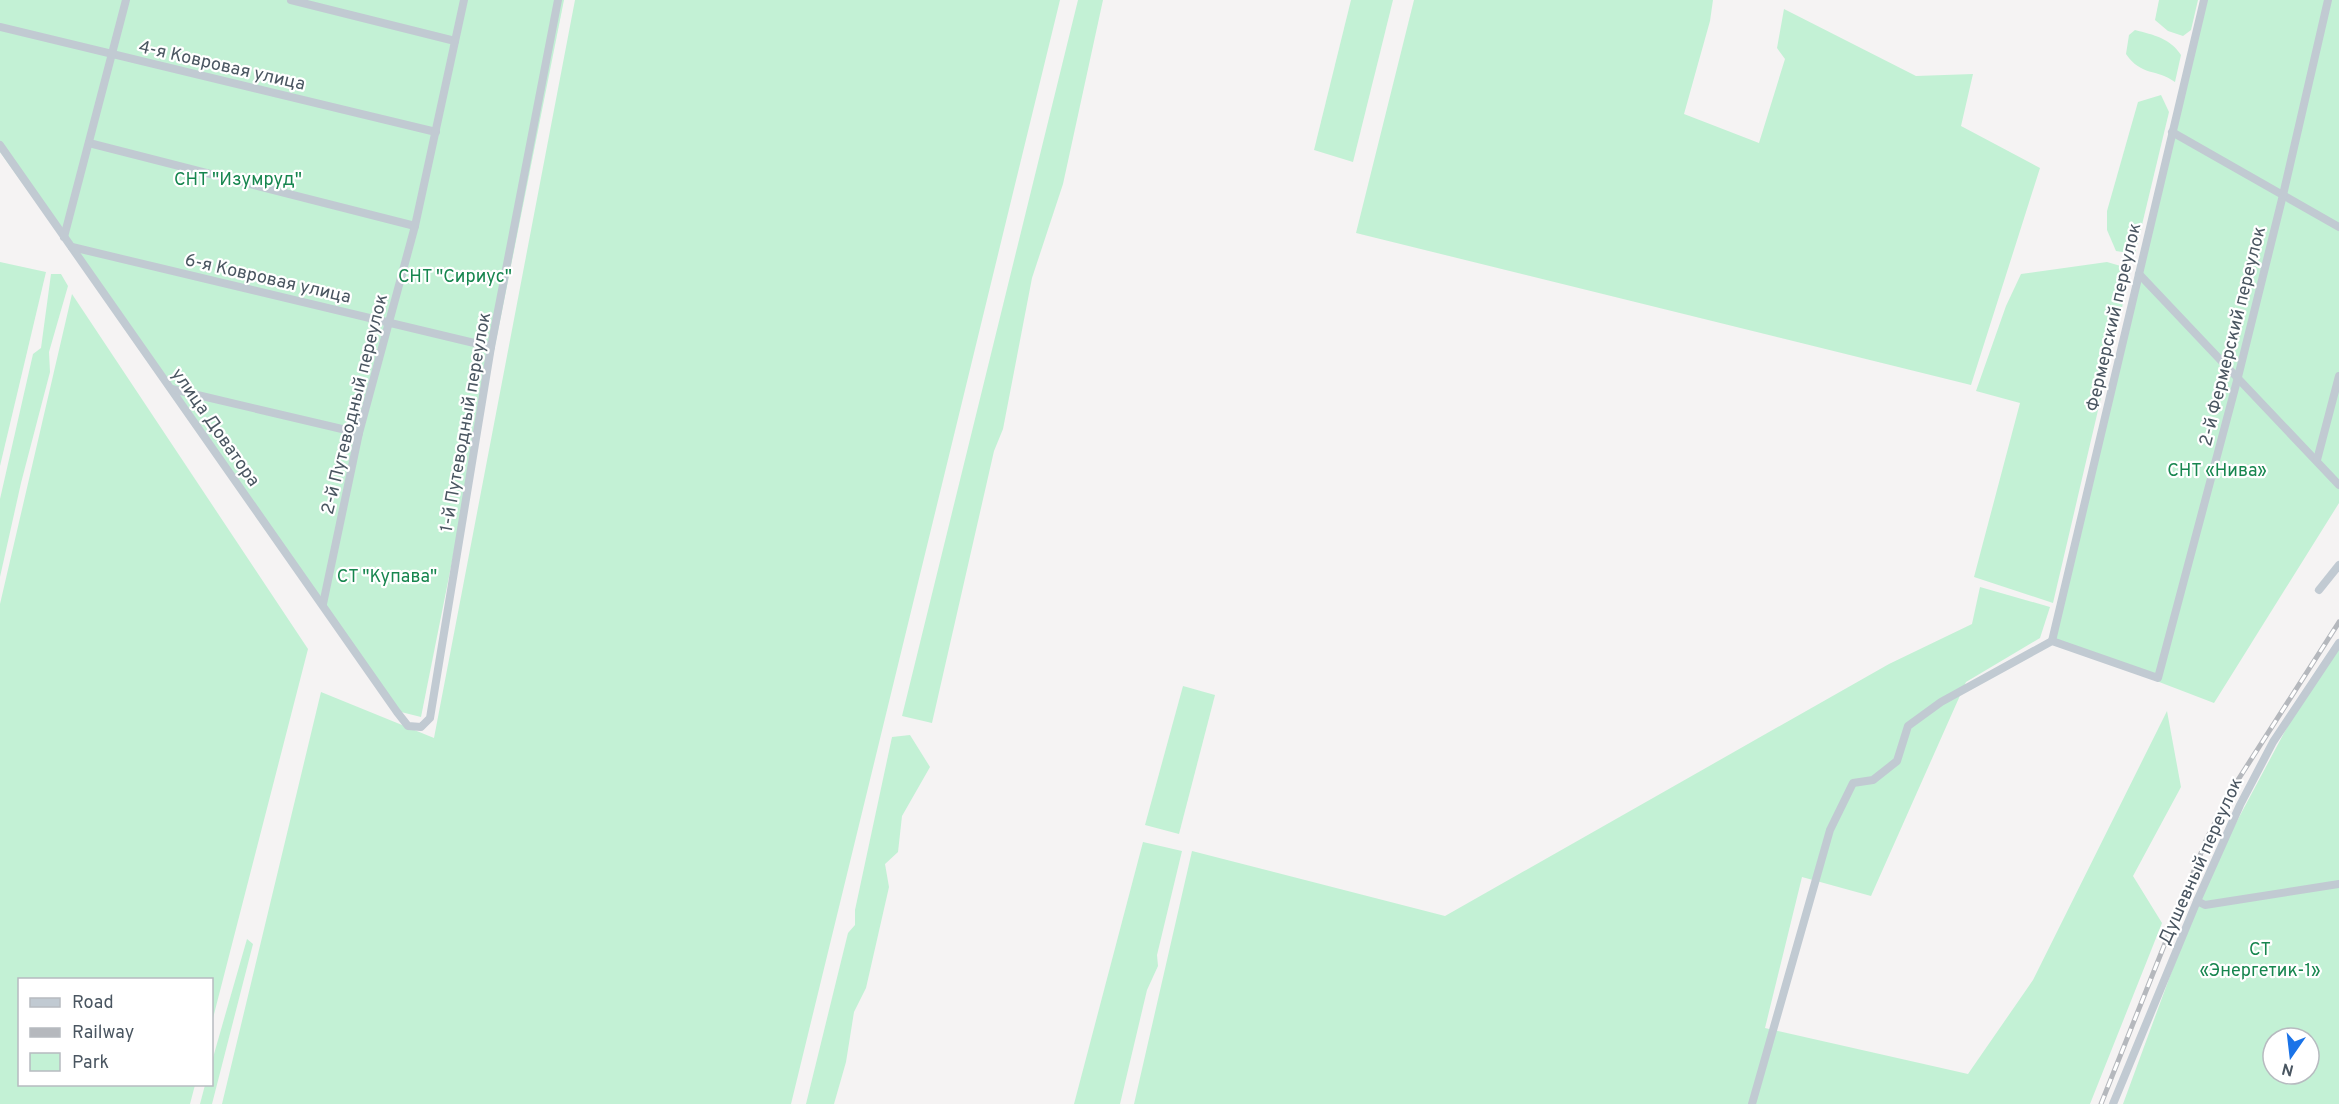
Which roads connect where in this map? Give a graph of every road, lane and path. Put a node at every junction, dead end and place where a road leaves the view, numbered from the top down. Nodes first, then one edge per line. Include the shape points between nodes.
1 (126, 0) edge
2 (291, 0) edge
3 (464, 0) edge
4 (558, 0) edge
5 (2204, 0) edge
6 (2328, 0) edge
7 (0, 27) edge
8 (455, 41) junction
9 (112, 54) junction
10 (436, 132) junction
11 (2172, 132) junction
12 (89, 143) junction
13 (0, 145) edge
14 (2283, 195) junction
15 (415, 226) junction
16 (2339, 227) edge
17 (64, 237) junction
18 (72, 247) junction
19 (2139, 274) junction
20 (388, 322) junction
21 (491, 347) junction
22 (2339, 376) edge
23 (2238, 377) junction
24 (172, 389) junction
25 (359, 433) junction
26 (2317, 460) junction
27 (2339, 485) edge
28 (2339, 565) edge
29 (2319, 590) dead end
30 (323, 604) junction
31 (2052, 641) junction
32 (2339, 643) edge
33 (408, 726) joint
34 (2339, 884) edge
35 (2197, 901) junction
36 (1752, 1104) edge
37 (2113, 1104) edge

1 - 9 street
2 - 8 street
3 - 8 street, 2-й Путеводный переулок
4 - 21 street, 1-й Путеводный переулок
5 - 11 street, Фермерский переулок
6 - 14 street, 2-й Фермерский переулок
7 - 9 street, 4-я Ковровая улица
8 - 10 street, 2-й Путеводный переулок
9 - 10 street, 4-я Ковровая улица
9 - 12 street
10 - 15 street, 2-й Путеводный переулок
11 - 14 street
11 - 19 street, Фермерский переулок
12 - 15 street
12 - 17 street
13 - 17 street, улица Доватора
14 - 16 street
14 - 23 street, 2-й Фермерский переулок
15 - 20 street, 2-й Путеводный переулок
17 - 18 street, улица Доватора
18 - 20 street, 6-я Ковровая улица
18 - 24 street, улица Доватора
19 - 23 street
19 - 31 street, Фермерский переулок
20 - 21 street, 6-я Ковровая улица
20 - 25 street, 2-й Путеводный переулок
21 - 33 street, 1-й Путеводный переулок via 430,718 421,727
22 - 26 street
23 - 26 street
23 - 31 street, 2-й Фермерский переулок via 2158,678
24 - 25 street
24 - 30 street, улица Доватора
25 - 30 street, 2-й Путеводный переулок
26 - 27 street
28 - 29 street
30 - 33 street, улица Доватора
31 - 36 street via 1941,702 1908,726 1897,760 1873,780 1853,783 1830,830
32 - 35 street, Душевный переулок via 2272,742
34 - 35 street via 2205,904
35 - 37 street, Душевный переулок

